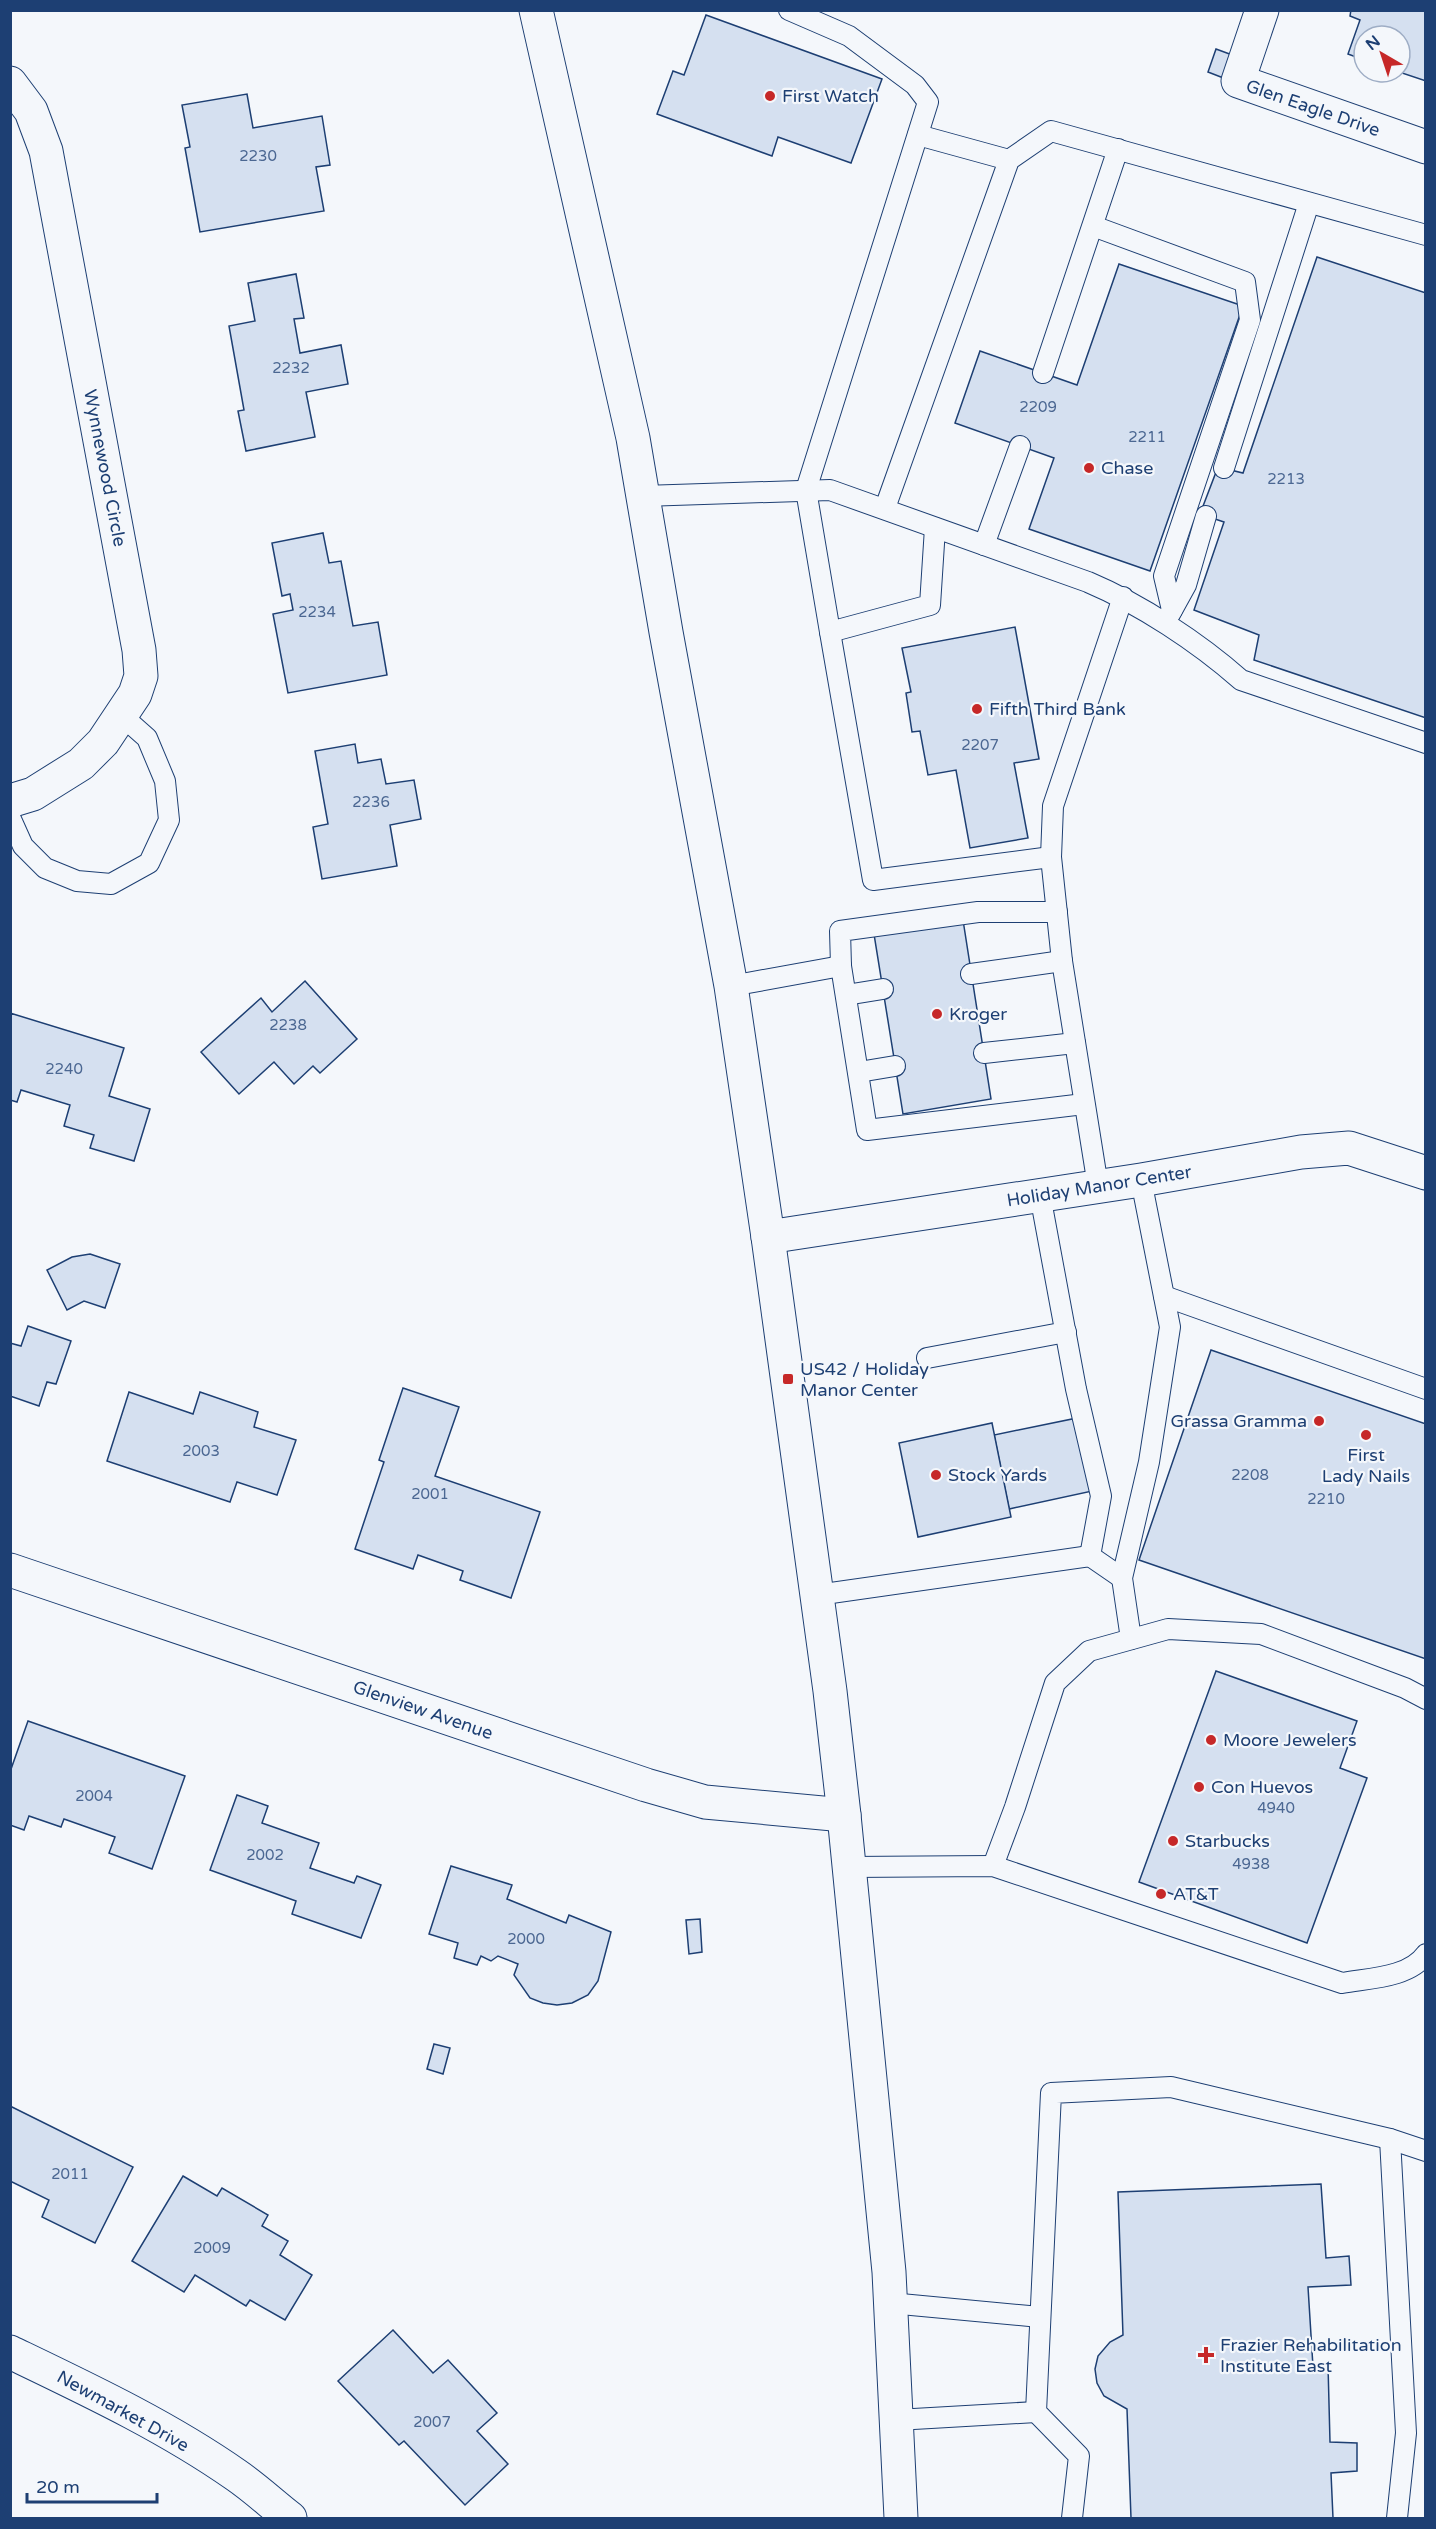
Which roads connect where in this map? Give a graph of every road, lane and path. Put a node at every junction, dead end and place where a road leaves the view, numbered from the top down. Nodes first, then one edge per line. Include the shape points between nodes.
1 (536, 10) edge
2 (789, 10) edge
3 (1262, 10) edge
4 (10, 83) edge
5 (918, 135) junction
6 (1425, 147) edge
7 (1118, 149) junction
8 (1009, 160) junction
9 (1310, 203) junction
10 (1092, 226) junction
11 (1425, 235) edge
12 (1043, 373) dead end
13 (1020, 446) dead end
14 (1224, 468) dead end
15 (806, 490) junction
16 (643, 496) junction
17 (885, 508) junction
18 (1206, 516) dead end
19 (935, 528) junction
20 (984, 545) junction
21 (1122, 597) junction
22 (1169, 618) junction
23 (830, 632) junction
24 (121, 715) junction
25 (1425, 743) edge
26 (10, 801) edge
27 (10, 817) edge
28 (1052, 857) junction
29 (1057, 912) junction
30 (1062, 961) junction
31 (842, 966) junction
32 (971, 974) dead end
33 (731, 986) junction
34 (883, 989) dead end
35 (846, 995) junction
36 (1075, 1043) junction
37 (984, 1053) dead end
38 (895, 1066) dead end
39 (859, 1072) junction
40 (1084, 1104) junction
41 (1425, 1173) edge
42 (1140, 1180) junction
43 (1098, 1186) junction
44 (1040, 1195) junction
45 (768, 1237) junction
46 (1164, 1296) junction
47 (1066, 1332) junction
48 (927, 1358) dead end
49 (1425, 1389) edge
50 (1090, 1556) junction
51 (10, 1570) edge
52 (1122, 1578) junction
53 (817, 1594) junction
54 (1131, 1639) junction
55 (1425, 1699) edge
56 (844, 1815) junction
57 (993, 1866) junction
58 (849, 1867) junction
59 (1423, 1961) edge
60 (1390, 2139) junction
61 (1425, 2151) edge
62 (891, 2303) junction
63 (1040, 2317) junction
64 (10, 2352) edge
65 (1036, 2412) junction
66 (896, 2420) junction
67 (290, 2518) edge
68 (901, 2518) edge
69 (1072, 2518) edge
70 (1397, 2518) edge

1 - 16 street
2 - 5 lane via 849,36 915,85 928,102
3 - 6 street, Glen Eagle Drive via 1238,81
4 - 24 street, Wynnewood Circle via 31,111 46,151 139,650 141,676
5 - 8 lane
5 - 15 lane
7 - 8 lane via 1051,131
7 - 9 lane
7 - 10 lane
8 - 17 lane
9 - 11 lane
9 - 14 lane
10 - 12 lane
10 - 22 lane via 1245,282 1250,320 1164,576
13 - 20 lane
15 - 16 lane
15 - 17 lane via 830,489
15 - 23 lane
16 - 33 street
17 - 19 lane
18 - 22 lane via 1186,585
19 - 20 lane
19 - 23 lane via 930,605
20 - 21 lane
21 - 22 lane
21 - 28 lane via 1053,806
22 - 25 lane via 1241,680
23 - 28 lane via 873,880
24 - 26 street, Wynnewood Circle via 103,742 81,764 33,794
24 - 27 lane via 147,738 165,781 169,820 149,863 111,884 77,881 45,868 23,846
28 - 29 lane
29 - 30 lane
29 - 31 lane via 978,912 840,931
30 - 32 lane
30 - 36 lane
31 - 33 lane
31 - 35 lane
33 - 45 street
34 - 35 lane
35 - 39 lane
36 - 37 lane
36 - 40 lane
38 - 39 lane
39 - 40 lane via 867,1130
40 - 43 lane
41 - 42 street, Holiday Manor Center via 1349,1148 1301,1152
42 - 43 street, Holiday Manor Center
42 - 46 lane
43 - 44 street, Holiday Manor Center
44 - 45 street, Holiday Manor Center
44 - 47 lane
45 - 53 street
46 - 49 lane
46 - 52 lane via 1170,1328 1149,1462
47 - 48 lane
47 - 50 lane via 1101,1496
50 - 52 lane
50 - 53 lane
51 - 56 street, Glenview Avenue via 646,1785 705,1802
52 - 54 lane
53 - 56 street
54 - 55 lane via 1168,1629 1261,1634
54 - 57 lane via 1089,1651 1055,1683
56 - 58 street
57 - 58 lane
57 - 59 lane via 1342,1983 1393,1974
58 - 62 street
60 - 61 lane
60 - 63 lane via 1171,2087 1051,2093
60 - 70 lane via 1406,2433
62 - 63 lane
62 - 66 street
63 - 65 lane
64 - 67 street, Newmarket Drive via 176,2438 236,2475
65 - 66 lane
65 - 69 lane via 1079,2456
66 - 68 street

